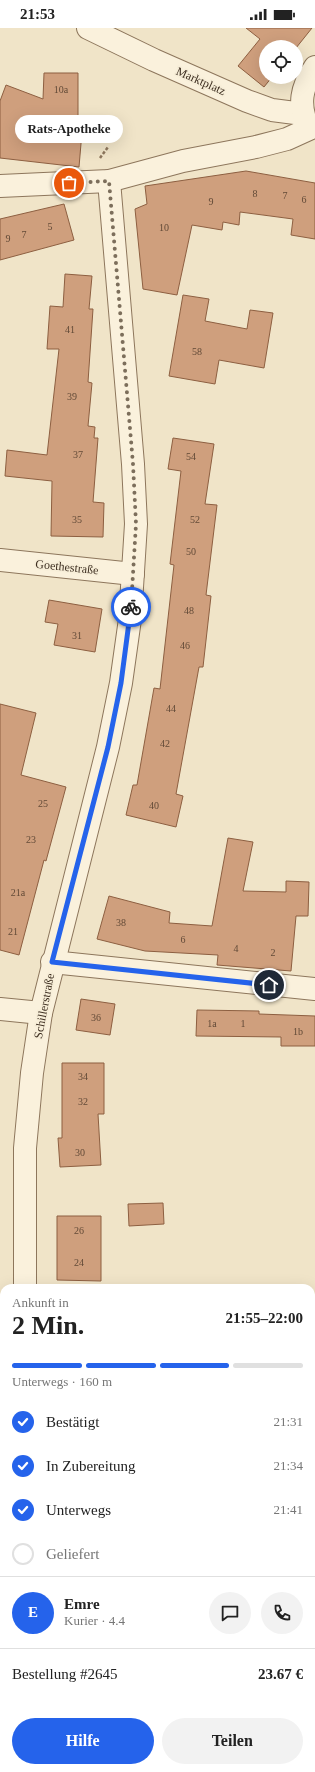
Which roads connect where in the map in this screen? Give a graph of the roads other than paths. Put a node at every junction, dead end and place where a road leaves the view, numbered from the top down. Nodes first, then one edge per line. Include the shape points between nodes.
1 (88, 28) edge
2 (315, 66) edge
3 (309, 126) edge
4 (109, 181) junction
5 (0, 186) edge
6 (0, 560) edge
7 (134, 574) junction
8 (52, 962) junction
9 (315, 989) edge
10 (0, 1009) edge
11 (41, 1013) junction
12 (25, 1284) edge

1 - 3 street, Marktplatz via 154,60
2 - 3 street via 302,96
3 - 4 street via 287,139 183,161
4 - 5 street
4 - 7 street, Schillerstraße via 133,464 136,524
6 - 7 street, Goethestraße
7 - 8 street, Schillerstraße via 121,683 108,747
8 - 9 street
8 - 11 street, Schillerstraße
10 - 11 street
11 - 12 street, Schillerstraße via 25,1148

